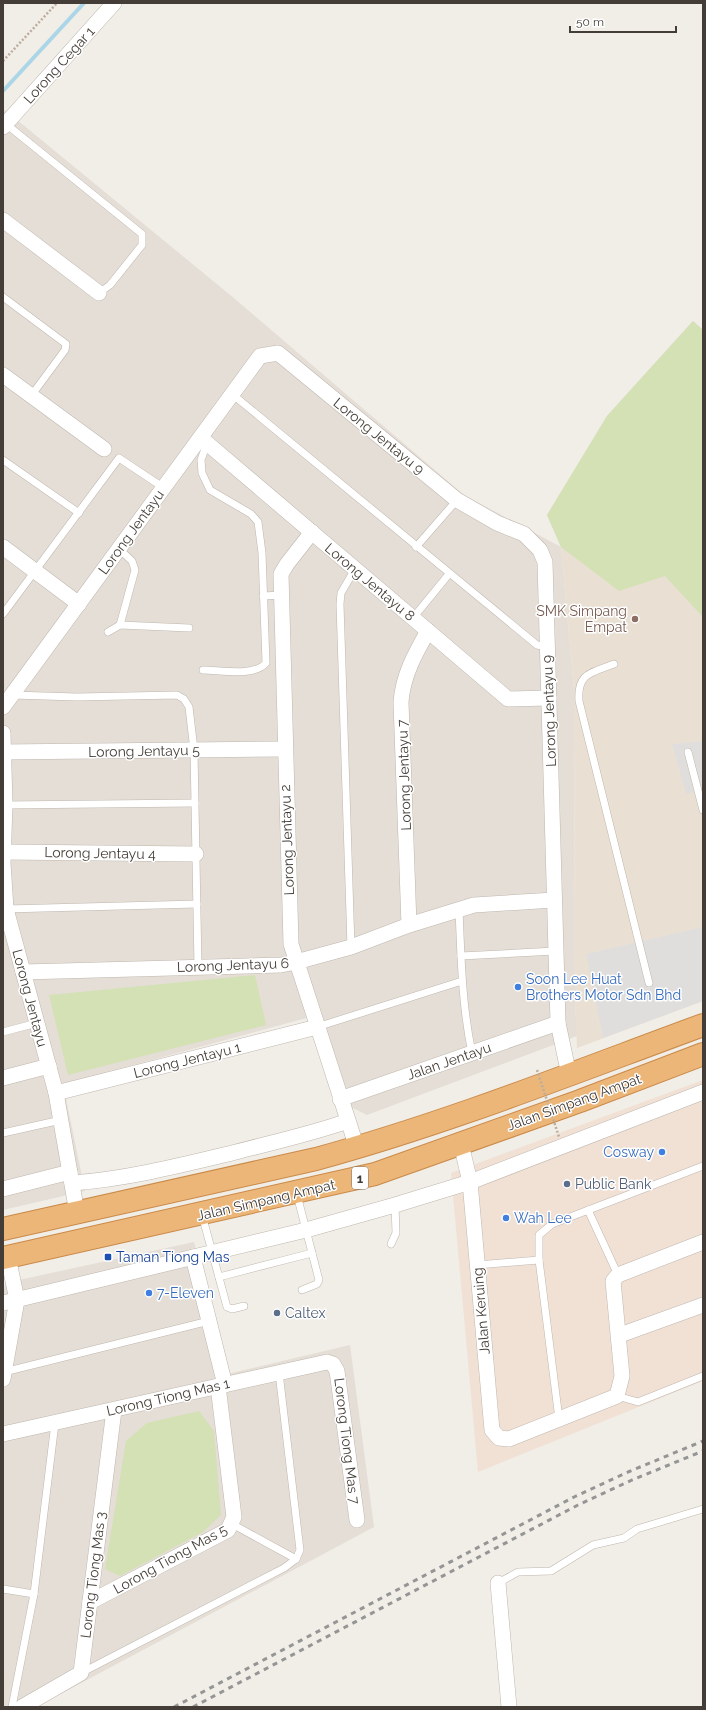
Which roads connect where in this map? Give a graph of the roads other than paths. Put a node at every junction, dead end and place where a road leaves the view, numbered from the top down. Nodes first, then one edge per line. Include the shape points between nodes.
1 (114, 3) edge
2 (5, 125) edge
3 (3, 220) edge
4 (99, 293) joint
5 (3, 297) edge
6 (260, 356) joint
7 (3, 375) edge
8 (232, 394) junction
9 (31, 396) junction
10 (204, 440) junction
11 (104, 449) dead end
12 (3, 460) edge
13 (164, 488) junction
14 (457, 500) junction
15 (79, 513) junction
16 (312, 532) junction
17 (416, 546) junction
18 (3, 547) edge
19 (119, 549) junction
20 (355, 569) junction
21 (36, 572) junction
22 (449, 574) junction
23 (281, 595) junction
24 (263, 596) junction
25 (79, 604) junction
26 (3, 614) edge
27 (413, 618) junction
28 (120, 625) junction
29 (189, 628) dead end
30 (428, 631) junction
31 (108, 632) dead end
32 (547, 644) junction
33 (614, 664) dead end
34 (204, 670) dead end
35 (549, 698) junction
36 (7, 701) edge
37 (3, 733) edge
38 (284, 749) junction
39 (194, 750) junction
40 (3, 752) edge
41 (688, 752) dead end
42 (195, 803) junction
43 (5, 804) junction
44 (703, 810) edge
45 (196, 854) junction
46 (4, 859) edge
47 (554, 900) junction
48 (197, 904) junction
49 (6, 909) junction
50 (459, 909) junction
51 (409, 925) junction
52 (352, 947) junction
53 (555, 951) junction
54 (461, 956) junction
55 (296, 962) junction
56 (198, 967) junction
57 (23, 972) junction
58 (462, 981) junction
59 (649, 983) dead end
60 (37, 1023) junction
61 (558, 1023) junction
62 (703, 1025) edge
63 (317, 1027) junction
64 (3, 1032) edge
65 (472, 1053) junction
66 (703, 1054) edge
67 (49, 1066) junction
68 (569, 1075) junction
69 (3, 1078) edge
70 (703, 1092) edge
71 (56, 1093) junction
72 (340, 1099) junction
73 (61, 1120) junction
74 (348, 1121) junction
75 (3, 1133) edge
76 (462, 1144) junction
77 (357, 1148) junction
78 (703, 1166) edge
79 (71, 1178) junction
80 (470, 1182) junction
81 (3, 1189) edge
82 (296, 1193) junction
83 (395, 1205) junction
84 (588, 1210) junction
85 (77, 1213) junction
86 (202, 1214) junction
87 (3, 1229) edge
88 (306, 1230) junction
89 (703, 1242) edge
90 (391, 1244) dead end
91 (213, 1252) junction
92 (312, 1253) junction
93 (5, 1257) edge
94 (193, 1258) junction
95 (540, 1260) junction
96 (477, 1265) junction
97 (618, 1274) junction
98 (219, 1276) junction
99 (302, 1290) dead end
100 (10, 1301) edge
101 (703, 1305) edge
102 (244, 1306) dead end
103 (209, 1321) junction
104 (620, 1335) junction
105 (333, 1364) joint
106 (279, 1373) junction
107 (4, 1376) edge
108 (703, 1376) edge
109 (221, 1386) junction
110 (617, 1396) junction
111 (114, 1410) junction
112 (559, 1419) junction
113 (55, 1423) junction
114 (3, 1434) edge
115 (703, 1509) edge
116 (357, 1520) dead end
117 (232, 1524) junction
118 (296, 1559) junction
119 (498, 1583) joint
120 (3, 1589) edge
121 (34, 1594) junction
122 (90, 1602) junction
123 (80, 1673) junction
124 (12, 1707) edge
125 (22, 1707) edge
126 (509, 1707) edge

1 - 2 street, Lorong Cegar 1
2 - 4 lane via 142,234 142,245 110,285
3 - 4 street
5 - 9 lane via 66,344 65,350
6 - 8 street, Lorong Jentayu
6 - 14 street, Lorong Jentayu 9 via 278,353
7 - 9 street
8 - 10 street, Lorong Jentayu
8 - 17 lane
9 - 11 street
10 - 13 street, Lorong Jentayu
10 - 16 street, Lorong Jentayu 8
10 - 24 lane via 202,473 210,490 251,514 258,522
12 - 15 lane
13 - 15 lane via 119,458
13 - 19 street, Lorong Jentayu
14 - 17 lane
14 - 32 street, Lorong Jentayu 9 via 496,523 524,534 540,550 545,562
15 - 21 lane
16 - 20 street, Lorong Jentayu 8
16 - 23 street, Lorong Jentayu 2 via 284,569
17 - 22 lane
18 - 21 street
19 - 25 street, Lorong Jentayu
19 - 28 lane via 132,561 135,570
20 - 27 street, Lorong Jentayu 8
20 - 52 lane via 341,593 340,604
21 - 25 street
21 - 26 lane
22 - 27 lane
22 - 32 lane via 536,645
23 - 24 lane
23 - 38 street, Lorong Jentayu 2
24 - 34 lane via 266,663 262,668 250,672
25 - 36 street, Lorong Jentayu
27 - 30 street, Lorong Jentayu 8
28 - 29 lane
28 - 31 lane
30 - 35 street, Lorong Jentayu 8 via 508,699
30 - 51 street, Lorong Jentayu 7 via 408,669 402,687 401,702
32 - 35 street, Lorong Jentayu 9
33 - 59 lane via 586,674 580,683 579,701
35 - 47 street, Lorong Jentayu 9
36 - 39 lane via 177,695 184,699 189,707
37 - 40 street, Lorong Jentayu
38 - 39 street, Lorong Jentayu 5
38 - 55 street, Lorong Jentayu 2 via 291,944
39 - 40 street, Lorong Jentayu 5
39 - 42 lane
40 - 43 street, Lorong Jentayu
41 - 44 lane
42 - 43 lane
42 - 45 lane
43 - 46 street, Lorong Jentayu
45 - 46 street, Lorong Jentayu 4
45 - 48 lane
46 - 49 street, Lorong Jentayu
47 - 50 street, Lorong Jentayu 6 via 474,905
47 - 53 street, Lorong Jentayu 9
48 - 49 lane
48 - 56 lane
49 - 57 street, Lorong Jentayu
50 - 51 street, Lorong Jentayu 6
50 - 54 lane
51 - 52 street, Lorong Jentayu 6
52 - 55 street, Lorong Jentayu 6
53 - 54 lane
53 - 61 street, Lorong Jentayu 9
54 - 58 lane
55 - 56 street, Lorong Jentayu 6 via 281,965
55 - 63 street, Lorong Jentayu 2
56 - 57 street, Lorong Jentayu 6
57 - 60 street, Lorong Jentayu
58 - 63 lane
58 - 65 lane
60 - 64 lane
60 - 67 street, Lorong Jentayu
61 - 65 street, Jalan Jentayu
61 - 68 street, Lorong Jentayu 9
62 - 68 highway, Jalan Simpang Ampat / 1
63 - 71 street, Lorong Jentayu 1
63 - 72 street, Lorong Jentayu 2
65 - 72 street, Jalan Jentayu
66 - 76 highway, Jalan Simpang Ampat / 1
67 - 69 street
67 - 71 street, Lorong Jentayu
68 - 77 highway, Jalan Simpang Ampat / 1
70 - 80 street
71 - 73 street, Lorong Jentayu
72 - 74 street, Lorong Jentayu 2
73 - 75 lane
73 - 79 street, Lorong Jentayu
74 - 77 street, Lorong Jentayu 2
74 - 79 street via 321,1131 102,1181
76 - 80 street, Jalan Keruing
76 - 82 highway, Jalan Simpang Ampat / 1 via 375,1174
77 - 85 highway, Jalan Simpang Ampat / 1
78 - 84 lane
79 - 81 street
79 - 85 street, Lorong Jentayu
80 - 83 street
80 - 96 street, Jalan Keruing
82 - 86 highway, Jalan Simpang Ampat / 1
82 - 88 lane
83 - 88 street
83 - 90 lane via 396,1232
84 - 95 lane via 552,1224 539,1235
84 - 97 lane
85 - 87 highway, Jalan Simpang Ampat / 1
86 - 91 lane
86 - 93 highway, Jalan Simpang Ampat / 1
88 - 91 street
88 - 92 lane
89 - 97 street
91 - 94 street
91 - 98 lane
92 - 98 lane
92 - 99 lane via 319,1280 317,1284
93 - 100 street
94 - 100 street
94 - 103 street, Lorong Tiong Mas 5
95 - 96 lane
95 - 112 lane
96 - 112 street, Jalan Keruing via 492,1430 499,1438 509,1439
97 - 104 street via 613,1281
98 - 102 lane via 227,1307 232,1309
100 - 107 street
101 - 104 street
103 - 107 lane
103 - 109 street, Lorong Tiong Mas 5
104 - 110 street via 622,1376
105 - 106 street, Lorong Tiong Mas 1 via 327,1362
105 - 116 street, Lorong Tiong Mas 7 via 337,1371
106 - 109 street, Lorong Tiong Mas 1
106 - 118 lane via 300,1550
108 - 110 lane via 638,1402
109 - 111 street, Lorong Tiong Mas 1
109 - 117 street, Lorong Tiong Mas 5 via 234,1517
110 - 112 street
111 - 113 street, Lorong Tiong Mas 1
111 - 122 street, Lorong Tiong Mas 3
113 - 114 street, Lorong Tiong Mas 1
113 - 121 lane
115 - 119 lane via 637,1529 624,1538 593,1545 551,1571 518,1572
117 - 118 lane
117 - 122 street, Lorong Tiong Mas 5 via 228,1530
118 - 123 lane via 270,1576
119 - 126 street
120 - 121 lane
121 - 124 lane
122 - 123 street, Lorong Tiong Mas 3
123 - 125 street

